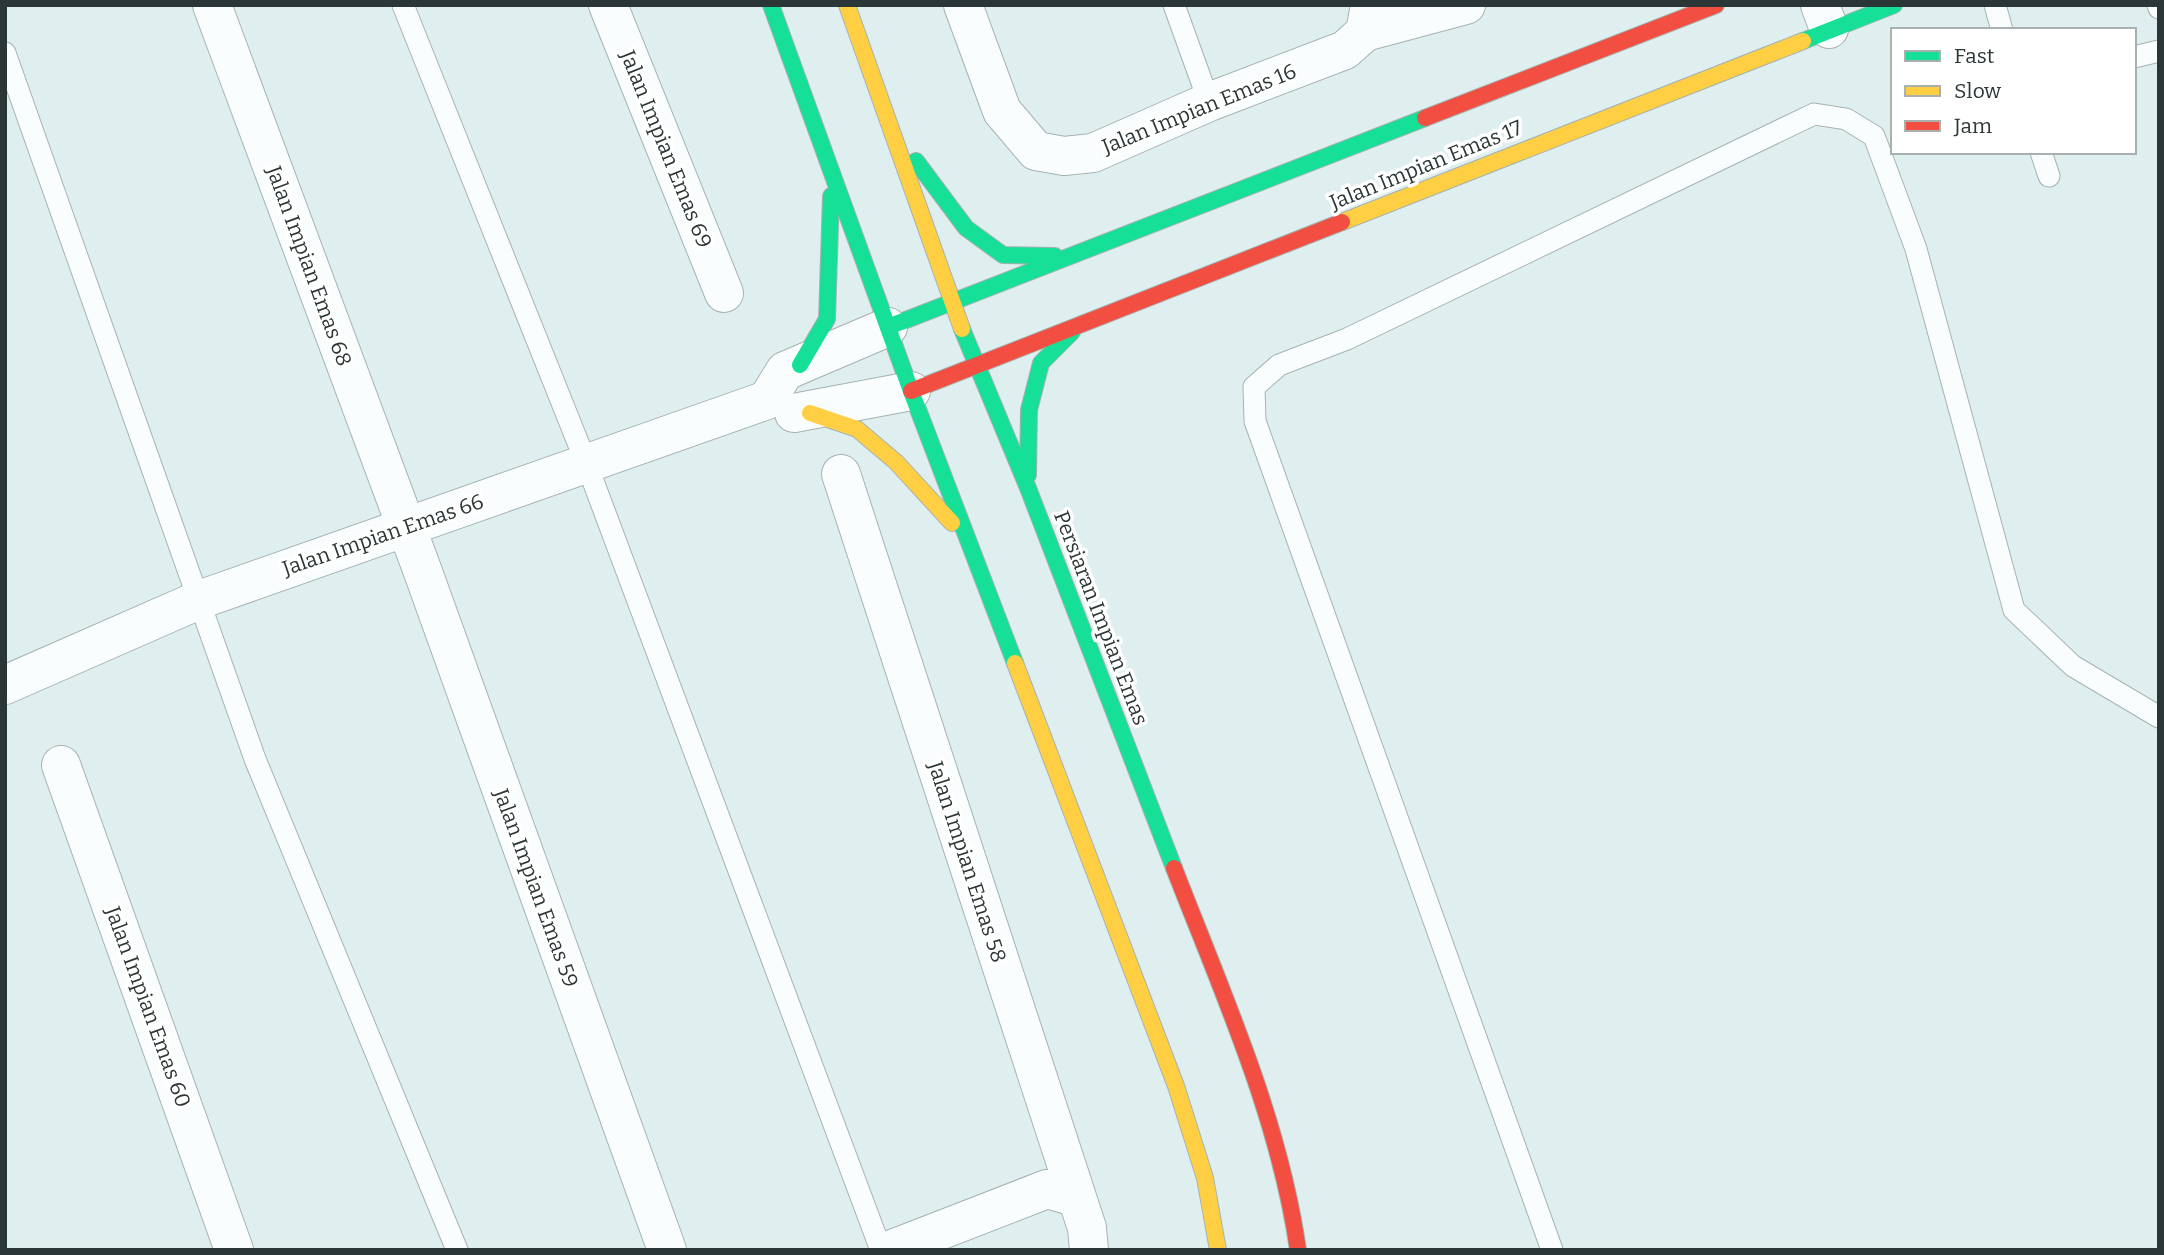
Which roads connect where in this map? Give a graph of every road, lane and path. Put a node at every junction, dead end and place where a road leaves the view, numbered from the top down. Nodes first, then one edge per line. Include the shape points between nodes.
1 (212, 5) edge
2 (403, 5) edge
3 (608, 5) edge
4 (771, 5) edge
5 (847, 5) edge
6 (963, 5) edge
7 (1174, 5) edge
8 (1466, 5) edge
9 (1716, 5) edge
10 (1894, 5) edge
11 (1995, 5) edge
12 (1824, 17) edge
13 (1367, 19) edge
14 (2001, 28) edge
15 (2159, 51) edge
16 (5, 53) edge
17 (2136, 57) edge
18 (1209, 102) junction
19 (893, 132) junction
20 (2042, 154) edge
21 (831, 167) junction
22 (2049, 176) dead end
23 (1073, 256) junction
24 (724, 293) dead end
25 (953, 304) junction
26 (1079, 325) junction
27 (888, 327) junction
28 (800, 365) junction
29 (976, 368) junction
30 (911, 391) junction
31 (767, 400) junction
32 (810, 413) junction
33 (587, 465) junction
34 (841, 474) dead end
35 (1028, 488) junction
36 (405, 526) junction
37 (966, 538) junction
38 (200, 600) junction
39 (5, 685) edge
40 (2159, 717) edge
41 (61, 765) dead end
42 (1075, 1197) junction
43 (234, 1250) edge
44 (457, 1250) edge
45 (667, 1250) edge
46 (881, 1250) edge
47 (890, 1250) edge
48 (1089, 1250) edge
49 (1218, 1250) edge
50 (1298, 1250) edge
51 (1552, 1250) edge

1 - 36 street, Jalan Impian Emas 68
2 - 33 lane
3 - 24 street, Jalan Impian Emas 69
4 - 21 main road
5 - 19 main road, Persiaran Impian Emas
6 - 18 street, Jalan Impian Emas 16 via 1002,111 1036,151 1064,156 1093,153
7 - 18 lane
8 - 13 street
9 - 23 main road, Jalan Impian Emas 17
10 - 12 main road, Jalan Impian Emas 17
11 - 14 lane
12 - 26 main road, Jalan Impian Emas 17
13 - 18 street, Jalan Impian Emas 16 via 1345,50
15 - 17 lane
16 - 38 lane
19 - 23 main road via 966,228 1003,256
19 - 25 main road, Persiaran Impian Emas
20 - 22 lane
21 - 27 main road
21 - 28 main road via 827,319
23 - 25 main road, Jalan Impian Emas 17
25 - 27 main road, Jalan Impian Emas 17
25 - 29 main road, Persiaran Impian Emas
26 - 29 main road, Jalan Impian Emas 17
26 - 35 main road via 1041,363 1029,410
27 - 28 street
27 - 30 main road
28 - 31 street via 785,371
29 - 30 main road, Jalan Impian Emas 17
29 - 35 main road, Persiaran Impian Emas
30 - 32 street
30 - 37 main road
31 - 32 street via 795,414
31 - 33 street, Jalan Impian Emas 66
32 - 37 main road via 857,429 896,463
33 - 36 street, Jalan Impian Emas 66
33 - 46 lane
34 - 42 street, Jalan Impian Emas 58
35 - 50 main road, Persiaran Impian Emas via 1252,1069 1290,1193
36 - 38 street, Jalan Impian Emas 66
36 - 45 street, Jalan Impian Emas 59
37 - 49 main road via 1176,1086 1205,1178
38 - 39 street, Jalan Impian Emas 66
38 - 44 lane via 255,759
40 - 51 lane via 2073,666 2014,610 1916,249 1874,135 1846,119 1814,114 1346,339 1279,365 1254,387 1255,421
41 - 43 street, Jalan Impian Emas 60
42 - 47 street via 1047,1189
42 - 48 street, Jalan Impian Emas 58 via 1087,1228

